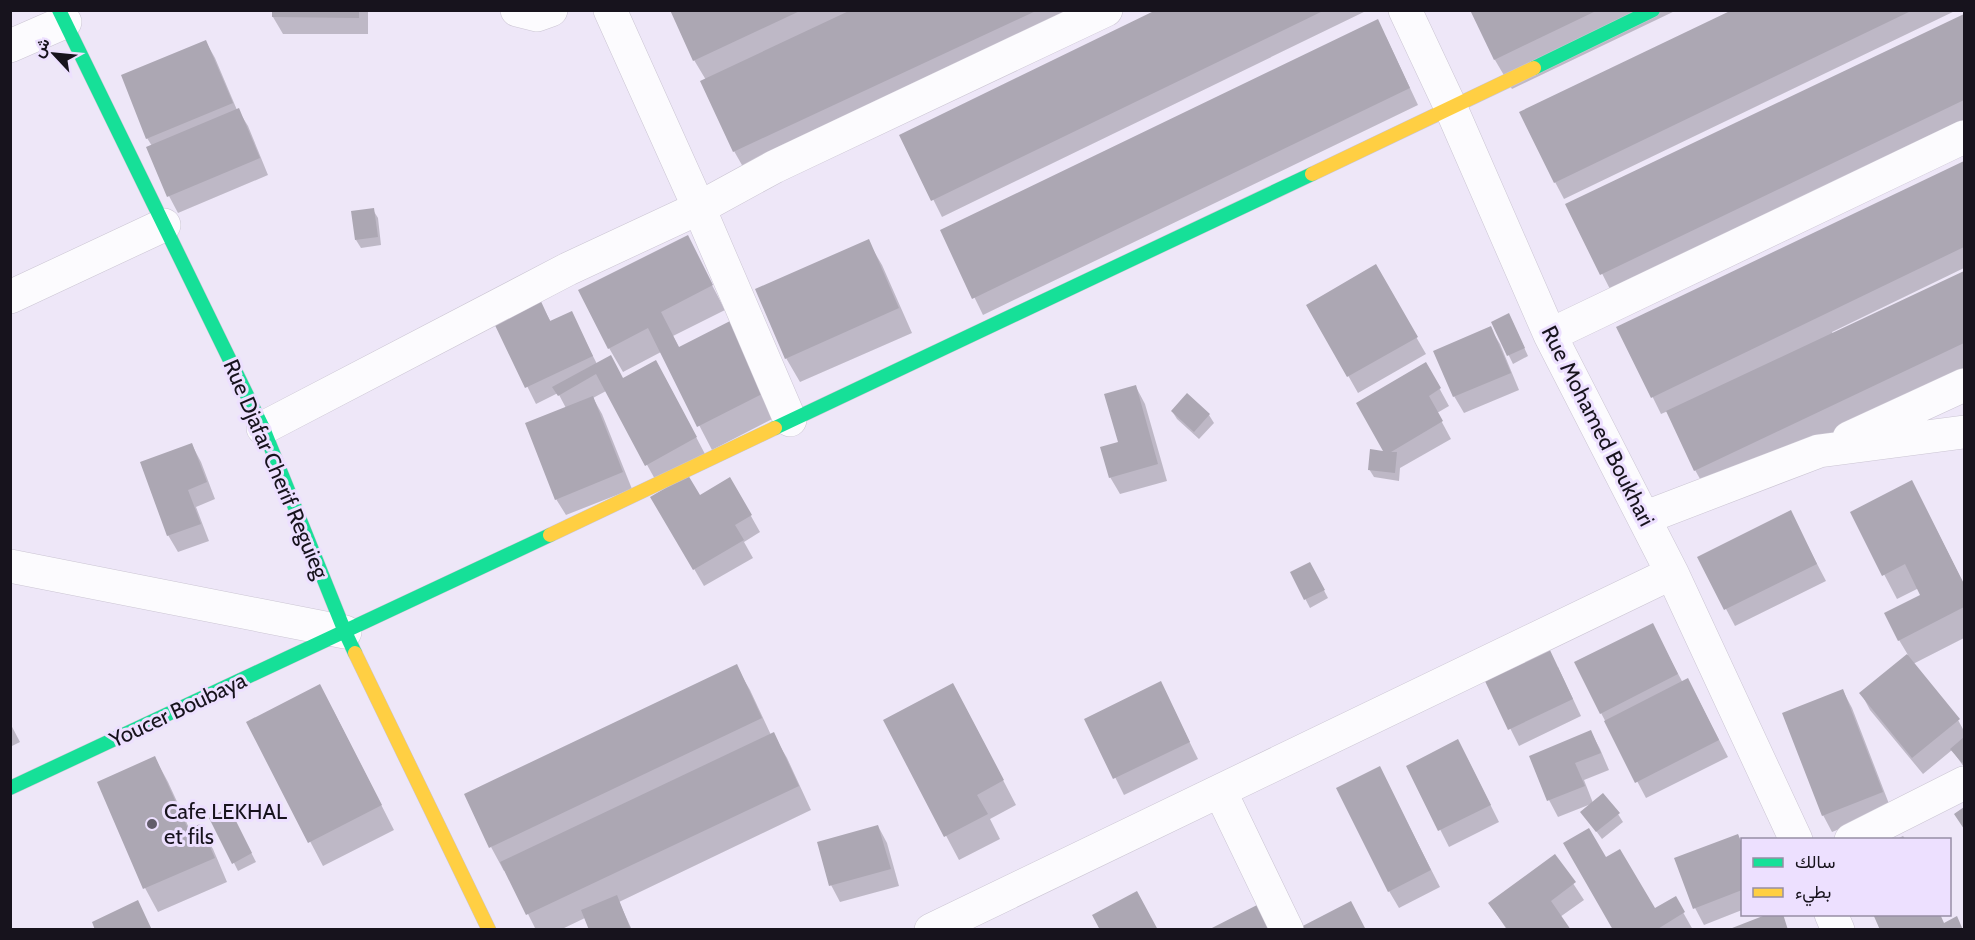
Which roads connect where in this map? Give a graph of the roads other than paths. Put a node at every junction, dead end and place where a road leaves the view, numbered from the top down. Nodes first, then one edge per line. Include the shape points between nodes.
1 (517, 10) edge
2 (551, 10) edge
3 (610, 10) edge
4 (1106, 10) edge
5 (1405, 10) edge
6 (1653, 10) edge
7 (62, 16) edge
8 (10, 46) edge
9 (1450, 108) junction
10 (1965, 137) edge
11 (699, 208) junction
12 (164, 225) junction
13 (10, 297) edge
14 (1550, 334) junction
15 (1965, 385) edge
16 (790, 420) junction
17 (262, 428) junction
18 (1965, 432) edge
19 (1819, 452) junction
20 (1644, 518) junction
21 (10, 566) edge
22 (1672, 573) junction
23 (345, 632) junction
24 (1965, 783) edge
25 (10, 788) edge
26 (1220, 791) junction
27 (1795, 838) edge
28 (1855, 838) edge
29 (1831, 916) edge
30 (489, 930) edge
31 (931, 930) edge
32 (1287, 930) edge
33 (1838, 930) edge

1 - 2 street via 537,15
3 - 11 street
4 - 11 street via 774,167
5 - 9 street, Rue Mohamed Boukhari
6 - 9 street, Youcer Boubaya
7 - 8 street
7 - 12 street, Rue Djafar Cherif Reguieg
9 - 14 street, Rue Mohamed Boukhari
9 - 16 street, Youcer Boubaya
10 - 14 street
11 - 16 street
11 - 17 street via 568,269
12 - 13 street
12 - 17 street, Rue Djafar Cherif Reguieg
14 - 20 street, Rue Mohamed Boukhari
15 - 19 street
16 - 23 street, Youcer Boubaya
17 - 23 street, Rue Djafar Cherif Reguieg
18 - 19 street
19 - 20 street
20 - 22 street, Rue Mohamed Boukhari
21 - 23 street
22 - 26 street
22 - 27 street, Rue Mohamed Boukhari
23 - 25 street, Youcer Boubaya
23 - 30 street, Rue Djafar Cherif Reguieg
24 - 28 street
26 - 31 street
26 - 32 street
29 - 33 street

